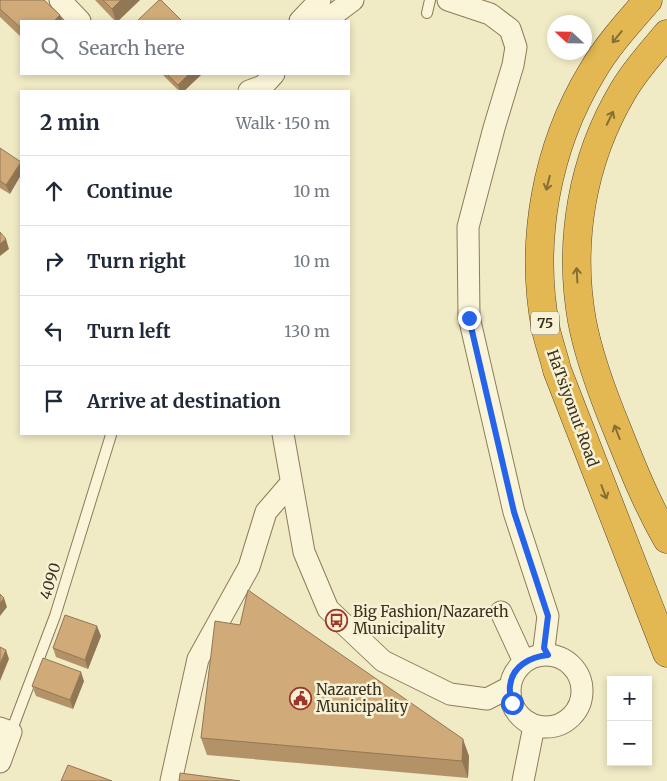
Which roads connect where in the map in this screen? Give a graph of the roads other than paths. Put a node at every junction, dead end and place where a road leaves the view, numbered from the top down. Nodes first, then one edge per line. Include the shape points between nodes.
1 (60, 0) edge
2 (320, 0) edge
3 (353, 0) edge
4 (430, 0) edge
5 (448, 0) edge
6 (648, 0) edge
7 (427, 13) dead end
8 (79, 20) edge
9 (301, 20) edge
10 (326, 20) edge
11 (667, 34) edge
12 (255, 75) edge
13 (273, 75) edge
14 (243, 90) edge
15 (252, 90) edge
16 (111, 435) dead end
17 (283, 435) edge
18 (291, 483) junction
19 (667, 539) edge
20 (501, 612) dead end
21 (667, 652) edge
22 (548, 655) junction
23 (524, 662) junction
24 (510, 687) junction
25 (534, 726) junction
26 (6, 730) edge
27 (0, 762) edge
28 (171, 781) edge
29 (523, 781) edge

1 - 8 street
2 - 9 street
3 - 10 street
4 - 7 lane
5 - 22 street via 490,14 510,29 516,47 468,227 469,318 514,512 548,616 544,648
6 -> 21 highway, HaTsiyonut Road / 75 via 614,40 592,72 573,109 557,150 546,193 540,262 546,330 557,370
19 -> 11 highway, 75 via 647,503 604,398 582,323 576,261 582,200 606,124 623,91
12 - 14 street
13 - 15 street via 263,86
16 - 26 lane, 4090 via 55,616
17 - 18 street
18 - 24 street via 304,552 328,609 369,648 383,661 450,694 487,699
18 - 28 street via 266,512 249,567 198,659
20 - 23 street
22 - 23 street
22 - 25 street via 572,667 582,691 572,716 548,728
23 - 24 street via 514,673
24 - 25 street via 512,703 520,717
25 - 29 street
26 - 27 street

